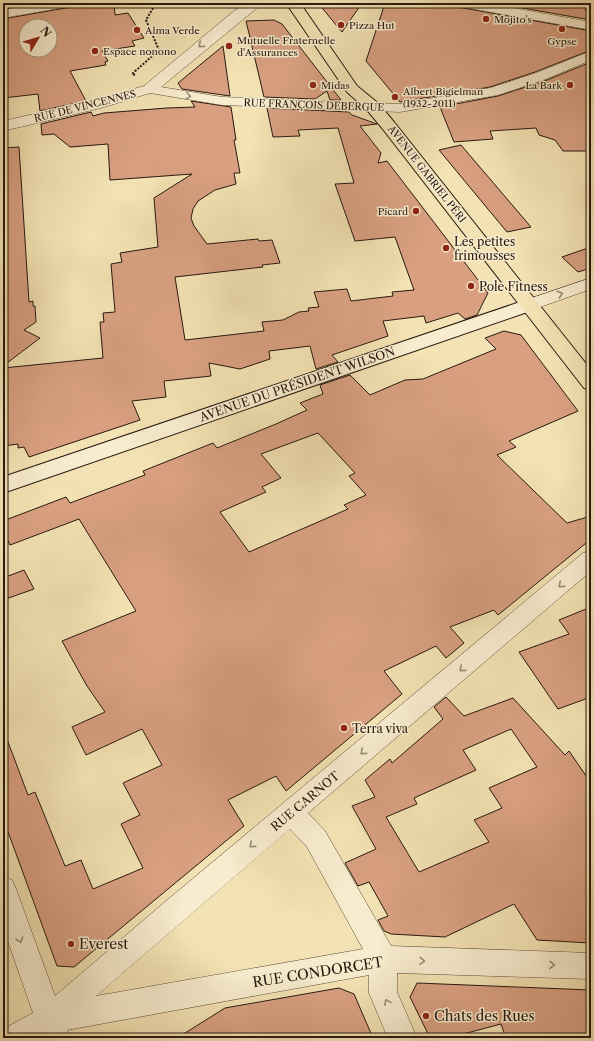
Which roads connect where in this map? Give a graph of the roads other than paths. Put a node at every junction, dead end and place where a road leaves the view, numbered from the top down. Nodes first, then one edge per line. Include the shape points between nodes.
1 (66, 3) edge
2 (256, 3) edge
3 (293, 3) edge
4 (463, 3) edge
5 (15, 7) edge
6 (3, 14) edge
7 (591, 26) edge
8 (589, 56) edge
9 (153, 86) junction
10 (373, 107) junction
11 (3, 126) edge
12 (591, 284) edge
13 (529, 305) junction
14 (591, 383) edge
15 (3, 485) edge
16 (591, 559) edge
17 (291, 813) junction
18 (3, 890) edge
19 (383, 959) junction
20 (591, 966) edge
21 (52, 1029) edge
22 (15, 1038) edge
23 (403, 1038) edge

1 - 5 street
2 -> 9 street, RUE DE VINCENNES via 239,14
3 - 10 main road, AVENUE GABRIEL PÉRI via 352,89
4 - 7 street
5 - 6 street
8 - 10 street, RUE FRANÇOIS DEBERGUE via 541,76 492,92 400,108
9 -> 10 street, RUE FRANÇOIS DEBERGUE via 222,101
9 - 11 street, RUE DE VINCENNES via 96,105
10 - 13 main road, AVENUE GABRIEL PÉRI
13 -> 12 street, AVENUE DU PRÉSIDENT WILSON
13 - 14 main road, AVENUE GABRIEL PÉRI
13 - 15 street, AVENUE DU PRÉSIDENT WILSON
16 -> 17 street, RUE CARNOT
17 - 19 street via 316,839
17 -> 21 street, RUE CARNOT via 175,910
18 -> 21 street
19 -> 20 street, RUE CONDORCET
19 - 21 street, RUE CONDORCET via 87,1012
23 -> 19 street via 383,993
21 - 22 street, RUE CARNOT

